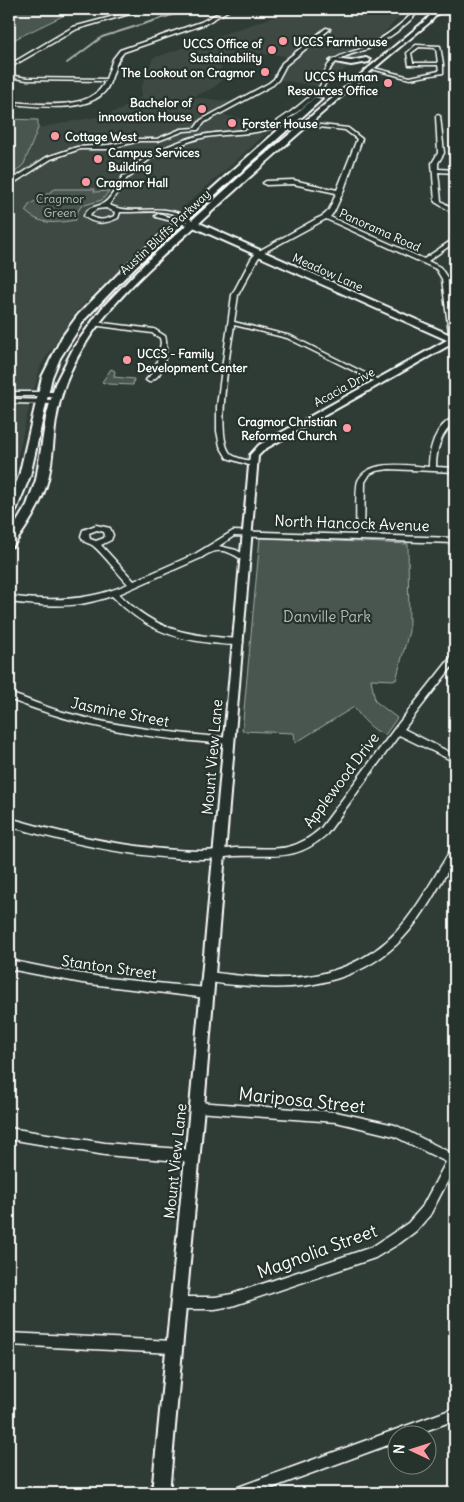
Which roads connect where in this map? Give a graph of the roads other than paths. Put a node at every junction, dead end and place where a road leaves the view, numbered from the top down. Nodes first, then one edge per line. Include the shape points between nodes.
1 (145, 9) edge
2 (229, 9) edge
3 (419, 9) edge
4 (431, 9) edge
5 (439, 9) edge
6 (328, 29) dead end
7 (372, 56) junction
8 (334, 61) junction
9 (441, 64) junction
10 (9, 67) edge
11 (370, 68) junction
12 (9, 76) edge
13 (108, 80) junction
14 (328, 90) dead end
15 (9, 103) edge
16 (438, 116) dead end
17 (321, 126) dead end
18 (196, 129) junction
19 (202, 136) junction
20 (435, 170) junction
21 (455, 171) edge
22 (129, 176) junction
23 (266, 183) dead end
24 (9, 184) edge
25 (340, 192) junction
26 (100, 206) junction
27 (115, 209) junction
28 (455, 212) edge
29 (116, 217) junction
30 (326, 217) junction
31 (184, 219) junction
32 (194, 224) junction
33 (455, 240) edge
34 (259, 254) junction
35 (425, 261) junction
36 (232, 323) junction
37 (94, 324) junction
38 (454, 339) edge
39 (149, 380) dead end
40 (380, 382) junction
41 (9, 394) edge
42 (39, 398) junction
43 (56, 398) junction
44 (9, 401) edge
45 (455, 419) edge
46 (252, 464) junction
47 (433, 469) junction
48 (455, 470) edge
49 (9, 513) edge
50 (248, 533) junction
51 (360, 537) junction
52 (455, 542) edge
53 (9, 543) edge
54 (96, 544) dead end
55 (209, 550) junction
56 (246, 559) junction
57 (133, 585) junction
58 (114, 593) junction
59 (9, 599) edge
60 (239, 642) junction
61 (455, 658) edge
62 (9, 696) edge
63 (398, 730) junction
64 (229, 742) junction
65 (455, 759) edge
66 (9, 822) edge
67 (455, 851) edge
68 (220, 854) junction
69 (9, 964) edge
70 (208, 977) junction
71 (206, 993) junction
72 (197, 1107) junction
73 (9, 1133) edge
74 (192, 1156) junction
75 (455, 1159) edge
76 (178, 1303) junction
77 (9, 1339) edge
78 (174, 1347) junction
79 (455, 1414) edge
80 (428, 1424) edge
81 (386, 1440) edge
82 (160, 1493) edge
83 (241, 1493) edge

1 - 10 street via 75,28
2 - 13 street via 203,23 122,51 116,56
3 - 8 street via 375,44
4 - 7 main road
5 - 11 main road, Austin Bluffs Parkway
6 - 18 street via 287,62 279,70 276,80 203,121
7 - 8 main road via 348,63
7 - 8 main road via 351,72 349,66
7 - 11 main road via 367,66
8 - 19 street via 321,88 282,121 250,132
9 - 9 street via 438,47 418,46 409,53 411,64
9 - 11 street via 441,72 410,78
11 - 32 main road, Austin Bluffs Parkway
12 - 13 street
13 - 15 street via 100,94 81,102 60,105
14 - 31 main road, Austin Bluffs Parkway
16 - 20 street via 441,154
17 - 25 street via 346,129 360,139
18 - 19 street
18 - 24 street via 183,130 158,140 75,149 49,158
19 - 22 street via 152,156
20 - 21 street
20 - 28 street via 438,202
22 - 26 street via 108,202
22 - 27 street via 116,198
23 - 25 street, Panorama Road via 293,182
25 - 30 street
26 - 27 street, Meadow Lane
26 - 29 street, Meadow Lane via 90,210 89,218 105,221
27 - 29 street
27 - 31 street, Meadow Lane via 156,210
29 - 31 street, Meadow Lane via 148,214
30 - 34 street
30 - 35 street, Panorama Road
31 - 32 street, Meadow Lane
31 - 42 main road, Austin Bluffs Parkway via 86,313 58,353
32 - 34 street, Meadow Lane
32 - 37 main road, Austin Bluffs Parkway via 124,288
33 - 35 street
34 - 36 street via 235,295
34 - 38 street, Meadow Lane
35 - 38 street via 444,274
36 - 40 street via 288,337
36 - 46 street via 220,406 220,431 223,446 230,456
37 - 39 street via 154,331 163,336 158,371
37 - 43 main road, Austin Bluffs Parkway via 78,348
38 - 40 street, Acacia Drive
40 - 46 street, Acacia Drive via 262,447 254,455
41 - 42 street
42 - 43 street
42 - 44 street
42 - 49 main road, Austin Bluffs Parkway via 23,483
43 - 53 main road, Austin Bluffs Parkway via 42,480 37,495
45 - 47 street via 437,439 432,453
46 - 50 street, Mount View Lane
47 - 48 street
47 - 51 street via 389,467 368,472 361,482
50 - 51 street, North Hancock Avenue
50 - 55 street via 233,533
50 - 56 street, Mount View Lane
51 - 52 street, North Hancock Avenue
54 - 57 street
55 - 56 street via 229,549
55 - 57 street
56 - 60 street, Mount View Lane
57 - 58 street
58 - 59 street via 81,601
58 - 60 street via 134,614 160,629 190,637
60 - 64 street, Mount View Lane
61 - 63 street, Applewood Drive
62 - 64 street, Jasmine Street via 119,729
63 - 65 street
63 - 68 street, Applewood Drive via 314,842 291,852
64 - 68 street, Mount View Lane
66 - 68 street, Applewood Drive via 106,845
67 - 70 street via 401,934 372,958 353,968 313,981 288,983
68 - 70 street, Mount View Lane
69 - 71 street, Stanton Street via 111,984
70 - 71 street, Mount View Lane
71 - 72 street, Mount View Lane
72 - 74 street, Mount View Lane
72 - 75 street, Mariposa Street via 357,1121 395,1131
73 - 74 street via 105,1149
74 - 76 street, Mount View Lane
75 - 76 street, Magnolia Street via 426,1211 412,1227 376,1252 232,1300
76 - 78 street, Mount View Lane
77 - 78 street
78 - 82 street, Mount View Lane
79 - 80 street
81 - 83 street

